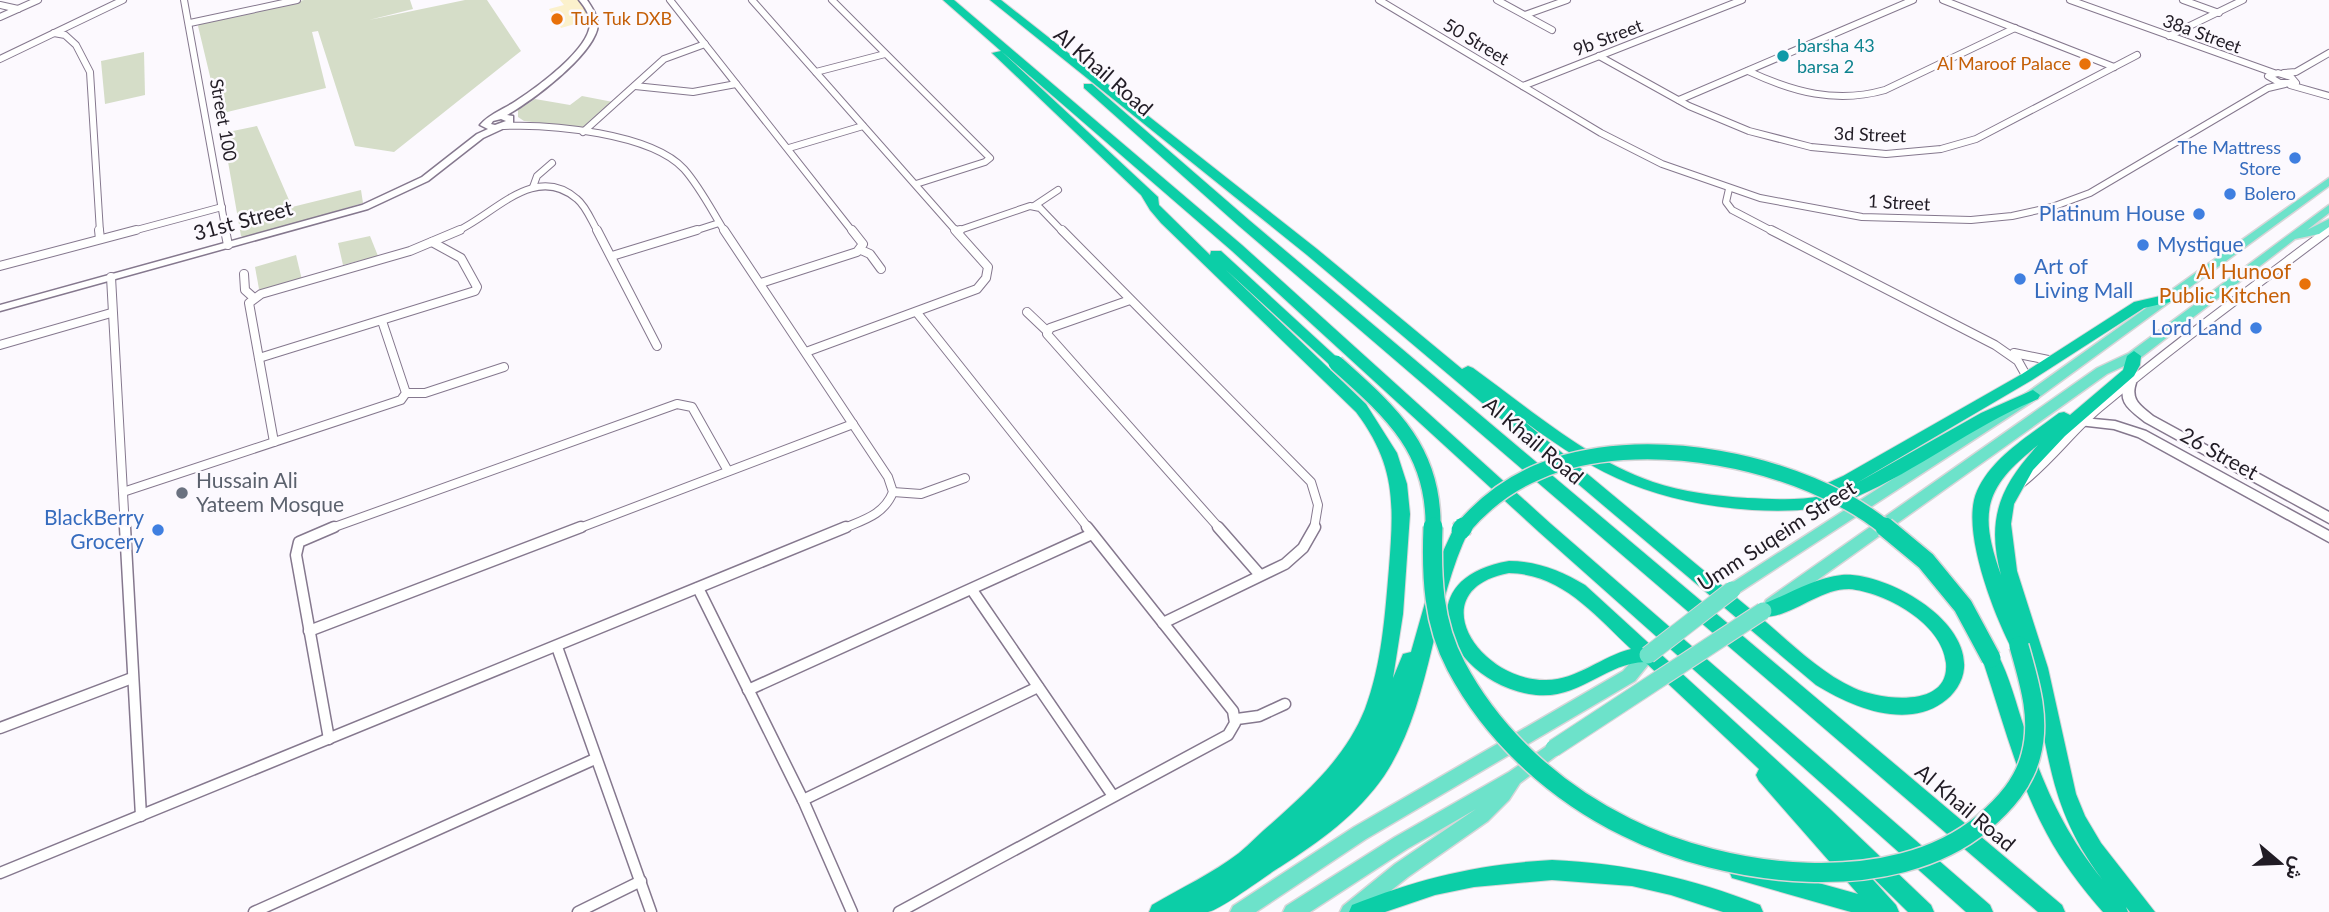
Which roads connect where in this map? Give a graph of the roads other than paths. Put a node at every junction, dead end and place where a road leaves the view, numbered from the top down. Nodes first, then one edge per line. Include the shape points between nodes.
1 (38, 0) edge
2 (123, 0) edge
3 (184, 0) edge
4 (297, 0) edge
5 (583, 0) edge
6 (670, 0) edge
7 (752, 0) edge
8 (832, 0) edge
9 (948, 0) edge
10 (986, 0) edge
11 (995, 0) edge
12 (1378, 0) edge
13 (1497, 0) edge
14 (1567, 0) edge
15 (1723, 0) edge
16 (1742, 0) edge
17 (1913, 0) edge
18 (1943, 0) edge
19 (2070, 0) edge
20 (2183, 0) edge
21 (2243, 0) edge
22 (285, 1) edge
23 (1732, 4) junction
24 (0, 5) edge
25 (18, 9) junction
26 (2219, 13) junction
27 (1525, 15) junction
28 (0, 17) edge
29 (190, 23) junction
30 (2015, 28) junction
31 (1552, 30) dead end
32 (54, 33) junction
33 (2169, 36) junction
34 (992, 37) junction
35 (705, 44) junction
36 (2329, 53) edge
37 (885, 54) junction
38 (2137, 55) dead end
39 (1599, 56) junction
40 (0, 59) edge
41 (2114, 67) junction
42 (1748, 71) junction
43 (816, 72) junction
44 (2296, 72) junction
45 (2272, 75) junction
46 (2296, 81) junction
47 (736, 84) junction
48 (2286, 84) junction
49 (635, 86) junction
50 (1523, 86) junction
51 (2269, 88) junction
52 (2317, 92) junction
53 (2329, 96) edge
54 (1679, 100) junction
55 (516, 106) junction
56 (497, 116) junction
57 (506, 123) junction
58 (485, 125) junction
59 (863, 126) junction
60 (583, 132) junction
61 (480, 136) junction
62 (789, 148) junction
63 (552, 163) dead end
64 (2329, 181) edge
65 (916, 184) junction
66 (533, 187) junction
67 (1729, 189) junction
68 (1058, 190) dead end
69 (1147, 194) junction
70 (1034, 206) junction
71 (222, 208) junction
72 (2329, 208) edge
73 (1022, 209) junction
74 (1045, 214) junction
75 (2329, 222) edge
76 (719, 223) junction
77 (2329, 230) edge
78 (957, 231) junction
79 (2291, 237) junction
80 (100, 239) junction
81 (432, 242) junction
82 (228, 245) junction
83 (861, 250) junction
84 (612, 256) junction
85 (0, 266) edge
86 (881, 268) dead end
87 (244, 274) dead end
88 (111, 277) junction
89 (761, 283) junction
90 (254, 298) junction
91 (1364, 298) junction
92 (2169, 298) junction
93 (1130, 300) junction
94 (0, 307) edge
95 (1027, 312) dead end
96 (111, 313) junction
97 (918, 314) junction
98 (382, 321) junction
99 (1048, 331) junction
100 (0, 345) edge
101 (1995, 345) junction
102 (657, 346) dead end
103 (806, 352) junction
104 (2130, 357) junction
105 (259, 358) junction
106 (2053, 361) junction
107 (504, 367) dead end
108 (2027, 377) junction
109 (2130, 383) junction
110 (406, 393) junction
111 (2033, 395) junction
112 (2084, 422) junction
113 (853, 424) junction
114 (274, 442) junction
115 (727, 471) junction
116 (965, 478) dead end
117 (2015, 488) junction
118 (123, 492) junction
119 (893, 492) junction
120 (1751, 504) junction
121 (2329, 517) edge
122 (1092, 534) junction
123 (2329, 537) edge
124 (1260, 575) junction
125 (698, 588) junction
126 (972, 590) junction
127 (1763, 611) junction
128 (1163, 623) junction
129 (1425, 629) junction
130 (309, 631) junction
131 (557, 647) junction
132 (1648, 655) junction
133 (132, 678) junction
134 (1038, 687) junction
135 (748, 690) junction
136 (1700, 700) junction
137 (1285, 704) dead end
138 (1237, 719) junction
139 (0, 728) edge
140 (329, 739) junction
141 (595, 759) junction
142 (1515, 777) junction
143 (1113, 796) junction
144 (803, 800) junction
145 (141, 817) junction
146 (1710, 859) junction
147 (1246, 860) junction
148 (0, 873) edge
149 (640, 881) junction
150 (254, 912) edge
151 (578, 912) edge
152 (651, 912) edge
153 (852, 912) edge
154 (899, 912) edge
155 (1160, 912) edge
156 (1189, 912) edge
157 (1240, 912) edge
158 (1293, 912) edge
159 (1350, 912) edge
160 (1360, 912) edge
161 (1752, 912) edge
162 (1888, 912) edge
163 (1923, 912) edge
164 (1982, 912) edge
165 (2054, 912) edge
166 (2117, 912) edge
167 (2144, 912) edge

1 - 25 street
2 - 32 street
3 - 29 street, Street 100
4 - 22 street
5 - 55 street via 594,18 591,37 578,54
6 - 35 street
7 - 43 street
8 - 37 street
9 - 34 highway
10 - 165 highway, Al Khail Road
11 - 91 highway
12 - 50 street, 50 Street
13 - 27 street
14 - 27 street
15 - 23 street
16 - 23 street, 9b Street
17 - 42 street
18 - 30 street
19 - 33 street, 38a Street
20 - 26 street
21 - 26 street
22 - 29 street
23 - 39 street, 9b Street
24 - 25 street
25 - 28 street
26 - 33 street
27 - 31 street
29 - 71 street, Street 100
30 - 41 street
30 - 42 street via 1885,90 1863,96 1808,94
32 - 40 street
32 - 80 street via 65,35 76,45 90,72
33 - 45 street, 38a Street
34 - 69 highway via 997,53
34 - 164 highway via 1237,248 1545,528
35 - 47 street
35 - 49 street via 670,55
36 - 44 street
37 - 43 street
37 - 65 street via 989,159
38 - 41 street, 3d Street
39 - 50 street, 9b Street
39 - 54 street, 3d Street
41 - 54 street, 3d Street via 1976,139 1909,153 1849,152 1786,142 1736,127
42 - 54 street
43 - 59 street
44 - 45 street
44 - 46 street
45 - 46 street
45 - 48 street
45 - 51 street
46 - 48 street, 1 Street
46 - 52 street
47 - 49 street via 693,92
47 - 62 street
48 - 51 street, 1 Street
48 - 52 street
49 - 60 street
50 - 67 street, 1 Street via 1636,152
51 - 67 street, 1 Street via 2090,193 2014,215 1947,221 1876,218
52 - 53 street
55 - 56 street
55 - 57 street
56 - 57 street
56 - 58 street
57 - 58 street
57 - 60 street
57 - 61 street
58 - 61 street
59 - 62 street
59 - 65 street
60 - 76 street via 628,140 665,154 683,168
61 - 82 street, 31st Street via 425,179 387,199
62 - 83 street via 863,244
63 - 66 street via 537,176
64 - 92 main road, Umm Suqeim Street
65 - 78 street
66 - 81 street
66 - 84 street via 564,191 579,200
67 - 101 street via 1726,202 1732,209
68 - 70 street
69 - 146 highway, bridge via 1392,415 1418,453 1432,501 1431,577 1437,619 1452,660 1489,716 1538,769 1586,803 1651,839
69 - 147 highway via 1166,220 1361,408 1383,439 1399,484 1402,513 1393,636 1371,719 1326,786
70 - 73 street
70 - 74 street
71 - 80 street
71 - 82 street, Street 100
72 - 79 main road
73 - 74 street
73 - 78 street
74 - 93 street
75 - 79 main road via 2315,232
76 - 84 street
76 - 89 street
77 - 109 street
78 - 97 street via 988,267 988,276 974,292
79 - 104 main road
80 - 85 street
81 - 90 street
81 - 98 street via 461,258 477,289
82 - 88 street, 31st Street
83 - 86 street
83 - 89 street
84 - 102 street
87 - 90 street via 245,290
88 - 94 street, 31st Street
88 - 96 street
89 - 103 street
90 - 105 street via 248,307
91 - 120 highway via 1387,309 1567,443 1610,469 1675,494
91 - 127 highway via 1832,686 1865,700 1901,706 1938,697 1952,680 1952,652 1938,627 1914,606 1879,588 1857,582 1826,584
92 - 106 highway via 2139,305
92 - 111 main road, Umm Suqeim Street
93 - 99 street
93 - 124 street via 1316,491 1309,543 1294,558
95 - 99 street
96 - 100 street
96 - 118 street
97 - 103 street
97 - 122 street
98 - 105 street
98 - 110 street
99 - 124 street
101 - 106 street via 2025,357
101 - 108 street via 2018,361
103 - 113 street
104 - 117 highway via 2129,373 2061,431
104 - 127 main road via 2068,394
104 - 146 highway, bridge via 2122,372 2009,463 1982,499 1979,517 1989,562 2035,702 2030,756 2010,796 1971,832 1924,856 1857,871 1782,869
105 - 114 street
106 - 108 highway
107 - 110 street via 425,393
108 - 120 highway via 1841,485 1797,499
109 - 112 street
109 - 121 street, 26 Street via 2130,402 2149,419
110 - 114 street via 396,402
111 - 120 highway via 1995,411 1841,496 1804,505
111 - 132 main road, Umm Suqeim Street, bridge via 1732,590
112 - 117 street via 2038,471
112 - 123 street, 26 Street via 2142,434
113 - 115 street
113 - 119 street
114 - 118 street
115 - 130 street
115 - 130 street via 692,407 677,404 317,533 295,549
116 - 119 street via 926,494
117 - 167 highway via 2002,520 2002,541 2044,688 2063,789 2090,843
118 - 133 street
119 - 125 street via 881,511 869,518
122 - 126 street
122 - 128 street
124 - 128 street
125 - 131 street
125 - 135 street
126 - 134 street
126 - 135 street
127 - 142 main road, bridge
128 - 138 street
129 - 147 highway via 1386,726 1357,773 1315,815
129 - 156 highway via 1397,734 1361,793 1318,831
129 - 166 highway, bridge via 1439,577 1461,530 1507,487 1545,468 1651,451 1695,454 1739,462 1817,489 1902,541 1955,595 1991,658 2052,824
130 - 140 street
131 - 140 street
131 - 141 street
132 - 136 highway via 1620,658 1568,685 1524,685 1493,673 1471,654 1456,630 1454,605 1467,585 1489,571 1519,567 1555,576 1589,598
132 - 157 main road, Umm Suqeim Street via 1629,676 1360,833
133 - 139 street
133 - 145 street
134 - 143 street
134 - 144 street
135 - 144 street
136 - 162 highway
136 - 163 highway
137 - 138 street via 1259,716
138 - 143 street via 1228,734
140 - 145 street
141 - 149 street
141 - 150 street
142 - 158 main road
142 - 159 main road via 1494,805
143 - 154 street
144 - 153 street
145 - 148 street
146 - 162 highway, bridge via 1770,881
147 - 155 highway
149 - 151 street
149 - 152 street
160 - 161 highway via 1432,886 1516,871 1565,870 1617,874 1697,892

